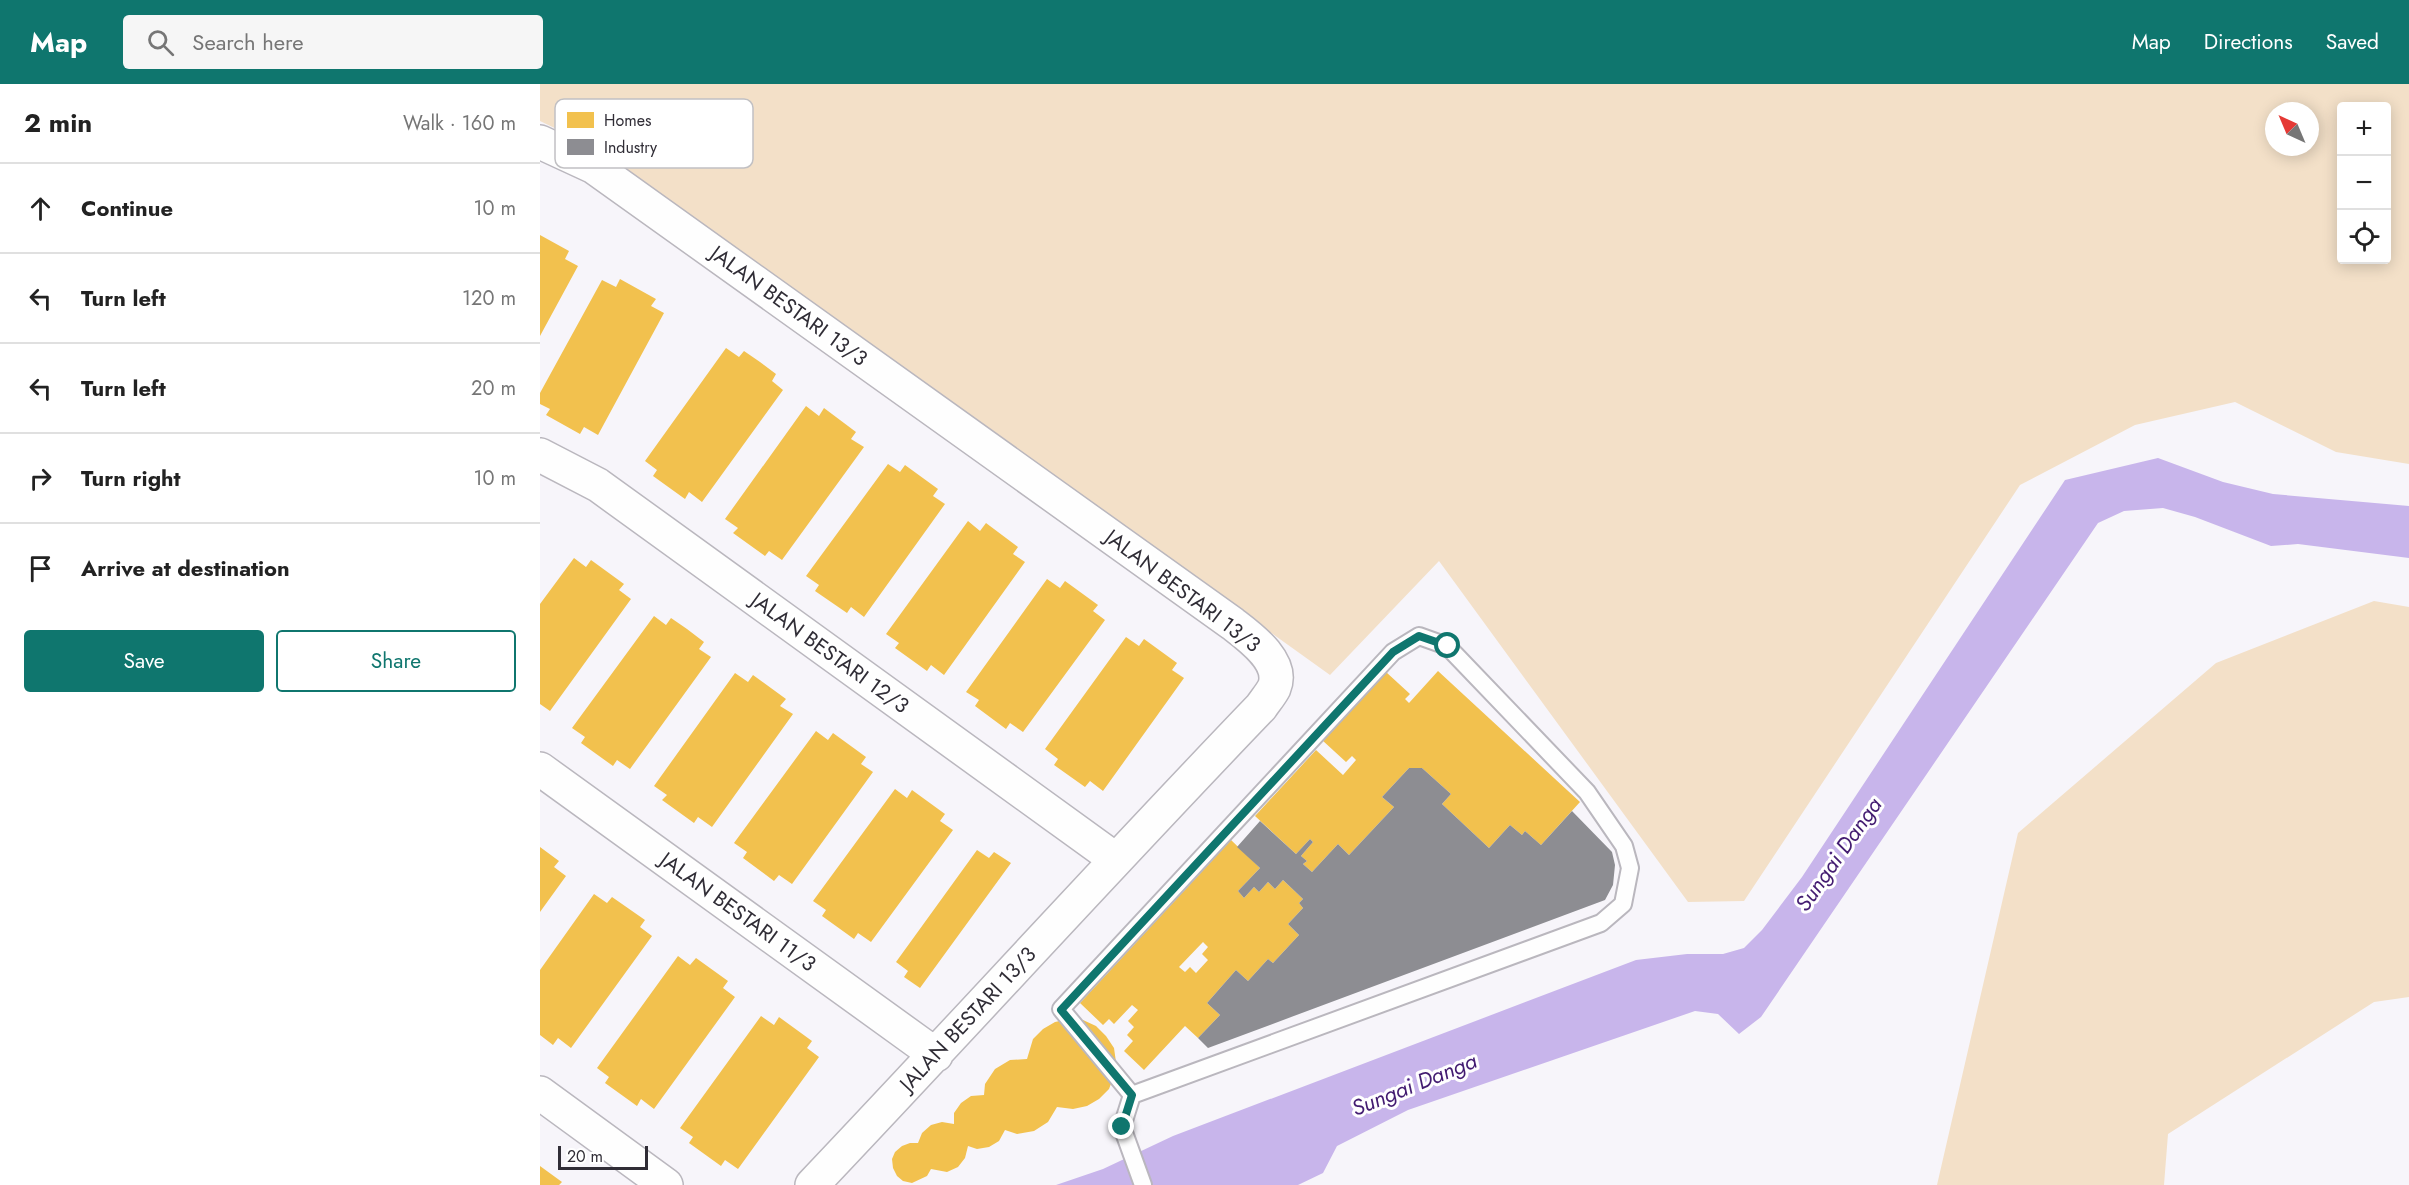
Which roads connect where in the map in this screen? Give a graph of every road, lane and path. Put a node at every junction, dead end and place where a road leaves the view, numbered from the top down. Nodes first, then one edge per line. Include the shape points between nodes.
1 (540, 142) edge
2 (555, 149) edge
3 (595, 168) edge
4 (540, 455) edge
5 (540, 769) edge
6 (1115, 859) junction
7 (936, 1055) junction
8 (540, 1094) edge
9 (1132, 1095) junction
10 (666, 1185) edge
11 (812, 1185) edge
12 (1143, 1185) edge

1 - 2 street, JALAN BESTARI 13/3
3 - 6 street, JALAN BESTARI 13/3 via 1233,624 1257,642 1274,663 1276,686 1261,708
4 - 6 street, JALAN BESTARI 12/3 via 598,485
5 - 7 street, JALAN BESTARI 11/3
6 - 7 street, JALAN BESTARI 13/3
7 - 11 street, JALAN BESTARI 13/3
8 - 10 street
9 - 9 lane via 1061,1010 1393,652 1419,636 1448,646 1587,792 1624,846 1630,868 1623,904 1601,923
9 - 12 lane via 1122,1127

